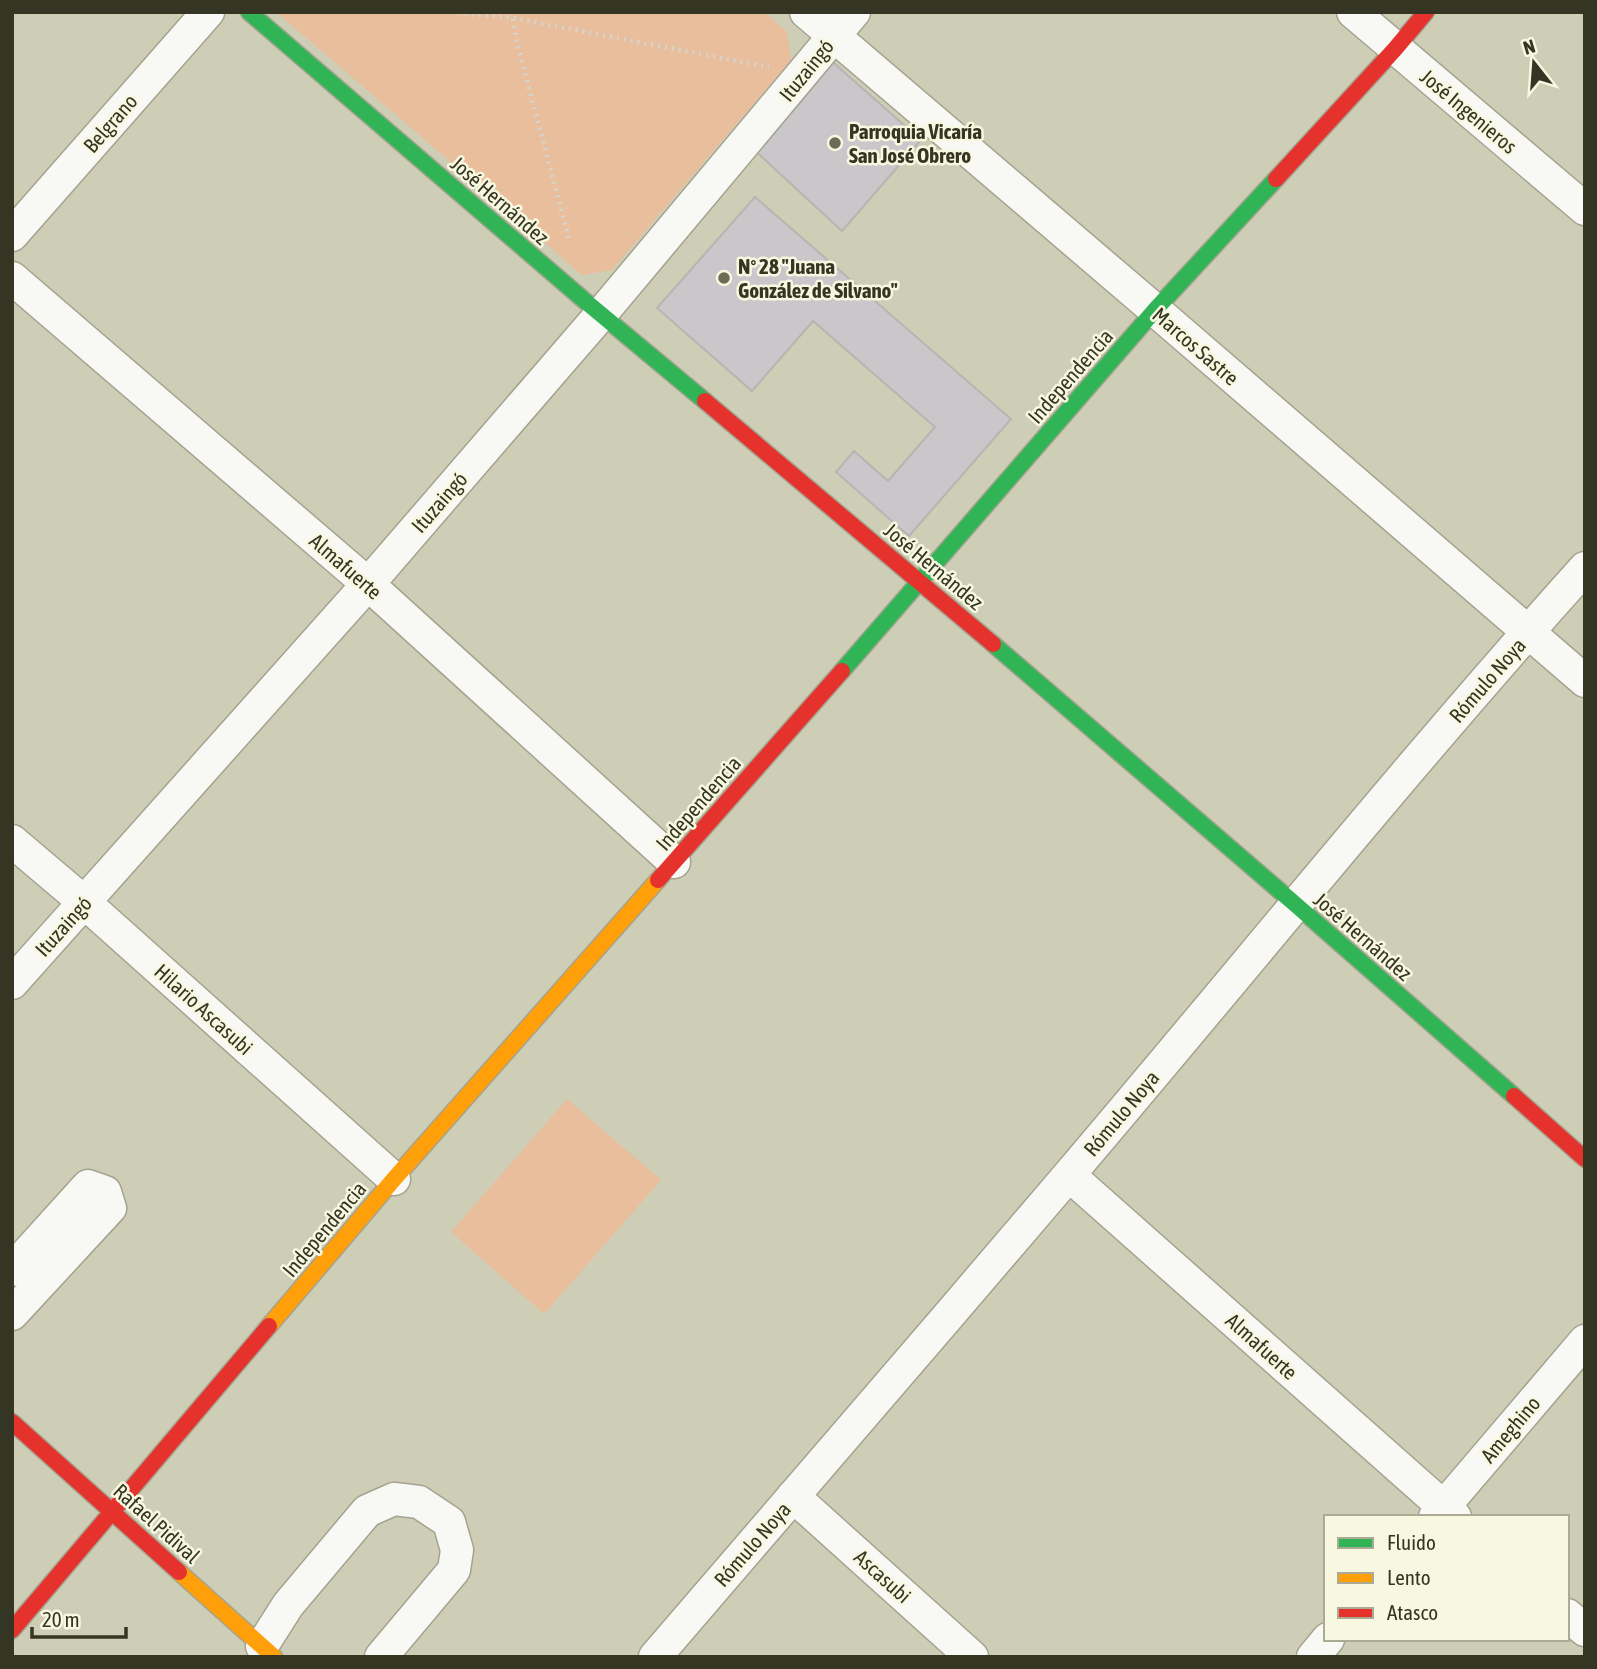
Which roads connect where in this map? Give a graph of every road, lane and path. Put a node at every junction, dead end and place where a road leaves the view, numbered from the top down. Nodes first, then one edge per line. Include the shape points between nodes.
1 (208, 12) edge
2 (249, 12) edge
3 (452, 12) edge
4 (806, 12) edge
5 (1353, 12) edge
6 (1426, 12) edge
7 (512, 15) edge
8 (844, 24) edge
9 (1395, 48) junction
10 (804, 73) junction
11 (1585, 209) edge
12 (12, 234) edge
13 (571, 248) dead end
14 (12, 278) edge
15 (1155, 310) junction
16 (601, 313) junction
17 (1585, 568) edge
18 (921, 582) junction
19 (368, 584) junction
20 (1528, 632) junction
21 (1585, 681) edge
22 (12, 841) edge
23 (674, 862) junction
24 (84, 902) junction
25 (1295, 904) junction
26 (12, 983) edge
27 (1585, 1158) edge
28 (1069, 1175) junction
29 (394, 1180) junction
30 (12, 1270) edge
31 (12, 1314) edge
32 (1585, 1341) edge
33 (12, 1422) edge
34 (793, 1496) junction
35 (112, 1511) junction
36 (1445, 1513) edge
37 (1569, 1617) edge
38 (12, 1630) edge
39 (1585, 1630) edge
40 (1326, 1641) edge
41 (268, 1651) edge
42 (381, 1657) edge
43 (655, 1657) edge
44 (972, 1657) edge
45 (1313, 1657) edge

1 - 12 street, Belgrano
2 - 16 street, José Hernández
3 - 7 path
4 - 8 street, Marcos Sastre
5 - 9 street, José Ingenieros
6 - 9 street, Independencia
7 - 10 path
7 - 13 path
8 - 10 street, Ituzaingó
8 - 15 street, Marcos Sastre
9 - 11 street, José Ingenieros
9 - 15 street, Independencia
10 - 16 street, Ituzaingó
14 - 19 street, Almafuerte
15 - 18 street, Independencia
15 - 20 street, Marcos Sastre
16 - 18 street, José Hernández
16 - 19 street, Ituzaingó
17 - 20 street, Rómulo Noya
18 - 23 street, Independencia
18 - 25 street, José Hernández
19 - 23 street, Almafuerte
19 - 24 street, Ituzaingó
20 - 21 street, Marcos Sastre
20 - 25 street, Rómulo Noya
22 - 24 street, Hilario Ascasubi
23 - 29 street, Independencia
24 - 26 street, Ituzaingó
24 - 29 street, Hilario Ascasubi
25 - 27 street, José Hernández
25 - 28 street, Rómulo Noya
28 - 34 street, Rómulo Noya
28 - 36 street, Almafuerte
29 - 35 street, Independencia
30 - 31 street via 89,1186 105,1192 110,1208
32 - 36 street, Ameghino
33 - 35 street, Rafael Pidival
34 - 43 street, Rómulo Noya
34 - 44 street, Ascasubi
35 - 38 street, Independencia
35 - 41 street, Rafael Pidival
37 - 39 street
40 - 45 street
41 - 42 street via 288,1605 367,1511 394,1499 419,1502 449,1522 457,1550 454,1570

